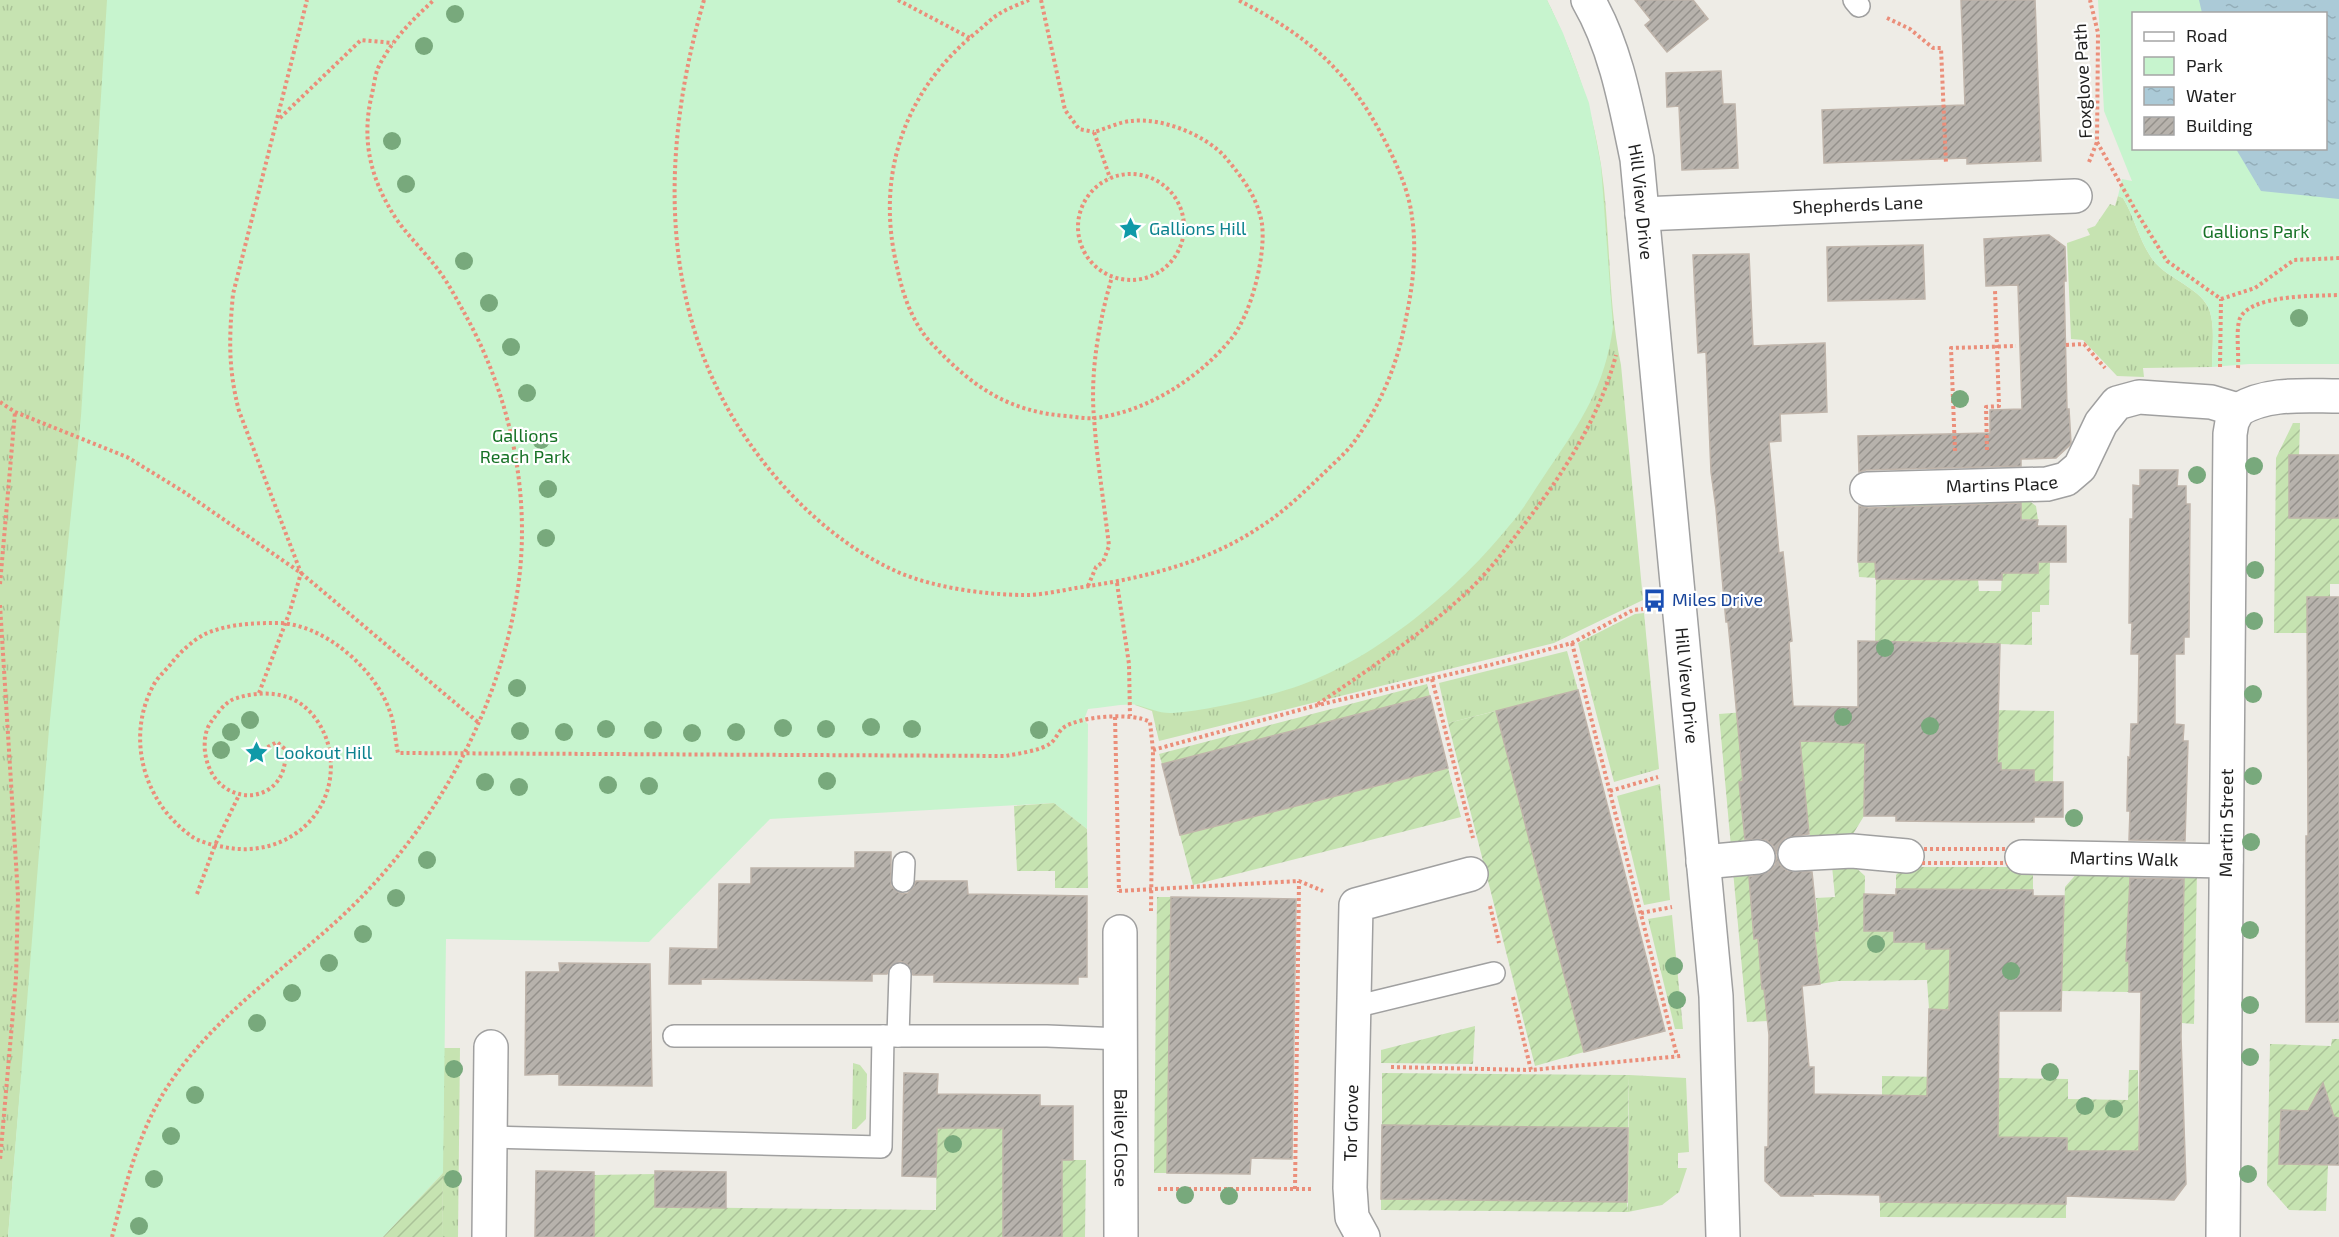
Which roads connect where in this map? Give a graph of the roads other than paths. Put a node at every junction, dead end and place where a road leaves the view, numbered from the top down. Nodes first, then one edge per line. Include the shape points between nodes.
1 (1588, 0) edge
2 (2075, 196) dead end
3 (1642, 214) junction
4 (2339, 396) edge
5 (2224, 406) junction
6 (1867, 489) dead end
7 (1795, 854) dead end
8 (1907, 856) road end
9 (1758, 857) dead end
10 (2022, 857) road end
11 (1473, 861) road end
12 (2226, 861) junction
13 (1703, 862) junction
14 (1120, 929) road end
15 (1494, 973) dead end
16 (900, 974) dead end
17 (1354, 1007) junction
18 (674, 1036) dead end
19 (891, 1036) junction
20 (1122, 1039) junction
21 (491, 1047) dead end
22 (491, 1137) junction
23 (489, 1237) edge
24 (1121, 1237) edge
25 (1363, 1237) edge
26 (1723, 1237) edge
27 (2223, 1237) edge

1 - 3 street, Hill View Drive via 1620,80 1637,159
2 - 3 street, Shepherds Lane
3 - 13 street, Hill View Drive
4 - 5 street via 2275,396
5 - 6 street, Martins Place via 2139,397 2117,403 2080,467 2066,479 2047,484
5 - 12 street, Martin Street via 2232,422
7 - 8 street via 1852,851
9 - 13 street
10 - 12 street, Martins Walk
11 - 17 street, Tor Grove via 1356,905
12 - 27 street, Martin Street
13 - 26 street, Hill View Drive via 1717,1005
14 - 20 street, Bailey Close
15 - 17 lane
16 - 19 lane
17 - 25 street, Tor Grove via 1350,1188 1352,1216
18 - 19 lane
19 - 20 lane
19 - 22 lane via 881,1148
20 - 24 street, Bailey Close
21 - 22 street
22 - 23 street

